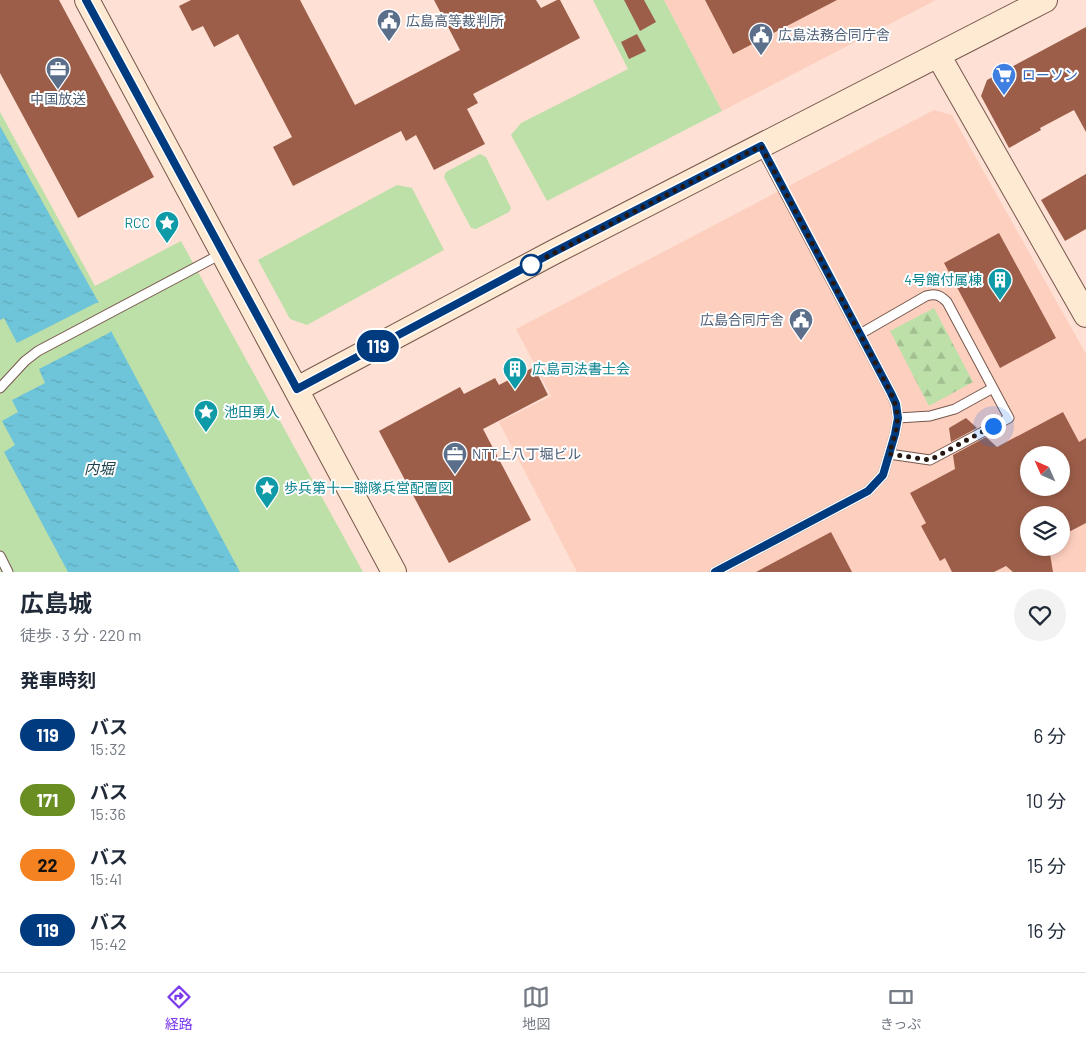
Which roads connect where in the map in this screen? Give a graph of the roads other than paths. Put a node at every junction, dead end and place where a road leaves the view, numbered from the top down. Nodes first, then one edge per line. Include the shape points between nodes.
1 (86, 0) edge
2 (1045, 0) edge
3 (938, 55) junction
4 (761, 146) junction
5 (223, 253) junction
6 (1086, 315) edge
7 (860, 334) junction
8 (0, 388) edge
9 (993, 388) junction
10 (297, 389) junction
11 (898, 418) junction
12 (889, 454) junction
13 (0, 556) edge
14 (8, 572) edge
15 (394, 572) edge
16 (715, 572) edge

1 - 5 street
2 - 3 street
3 - 4 street
3 - 6 street
4 - 7 lane
4 - 10 street
5 - 8 lane via 38,351
5 - 10 street
7 - 9 lane via 926,296 942,296
7 - 11 lane via 896,404
9 - 11 lane via 955,409 930,416
9 - 12 lane via 1009,418 930,460
10 - 15 street
11 - 12 lane
12 - 16 lane via 883,475 868,491
13 - 14 lane

